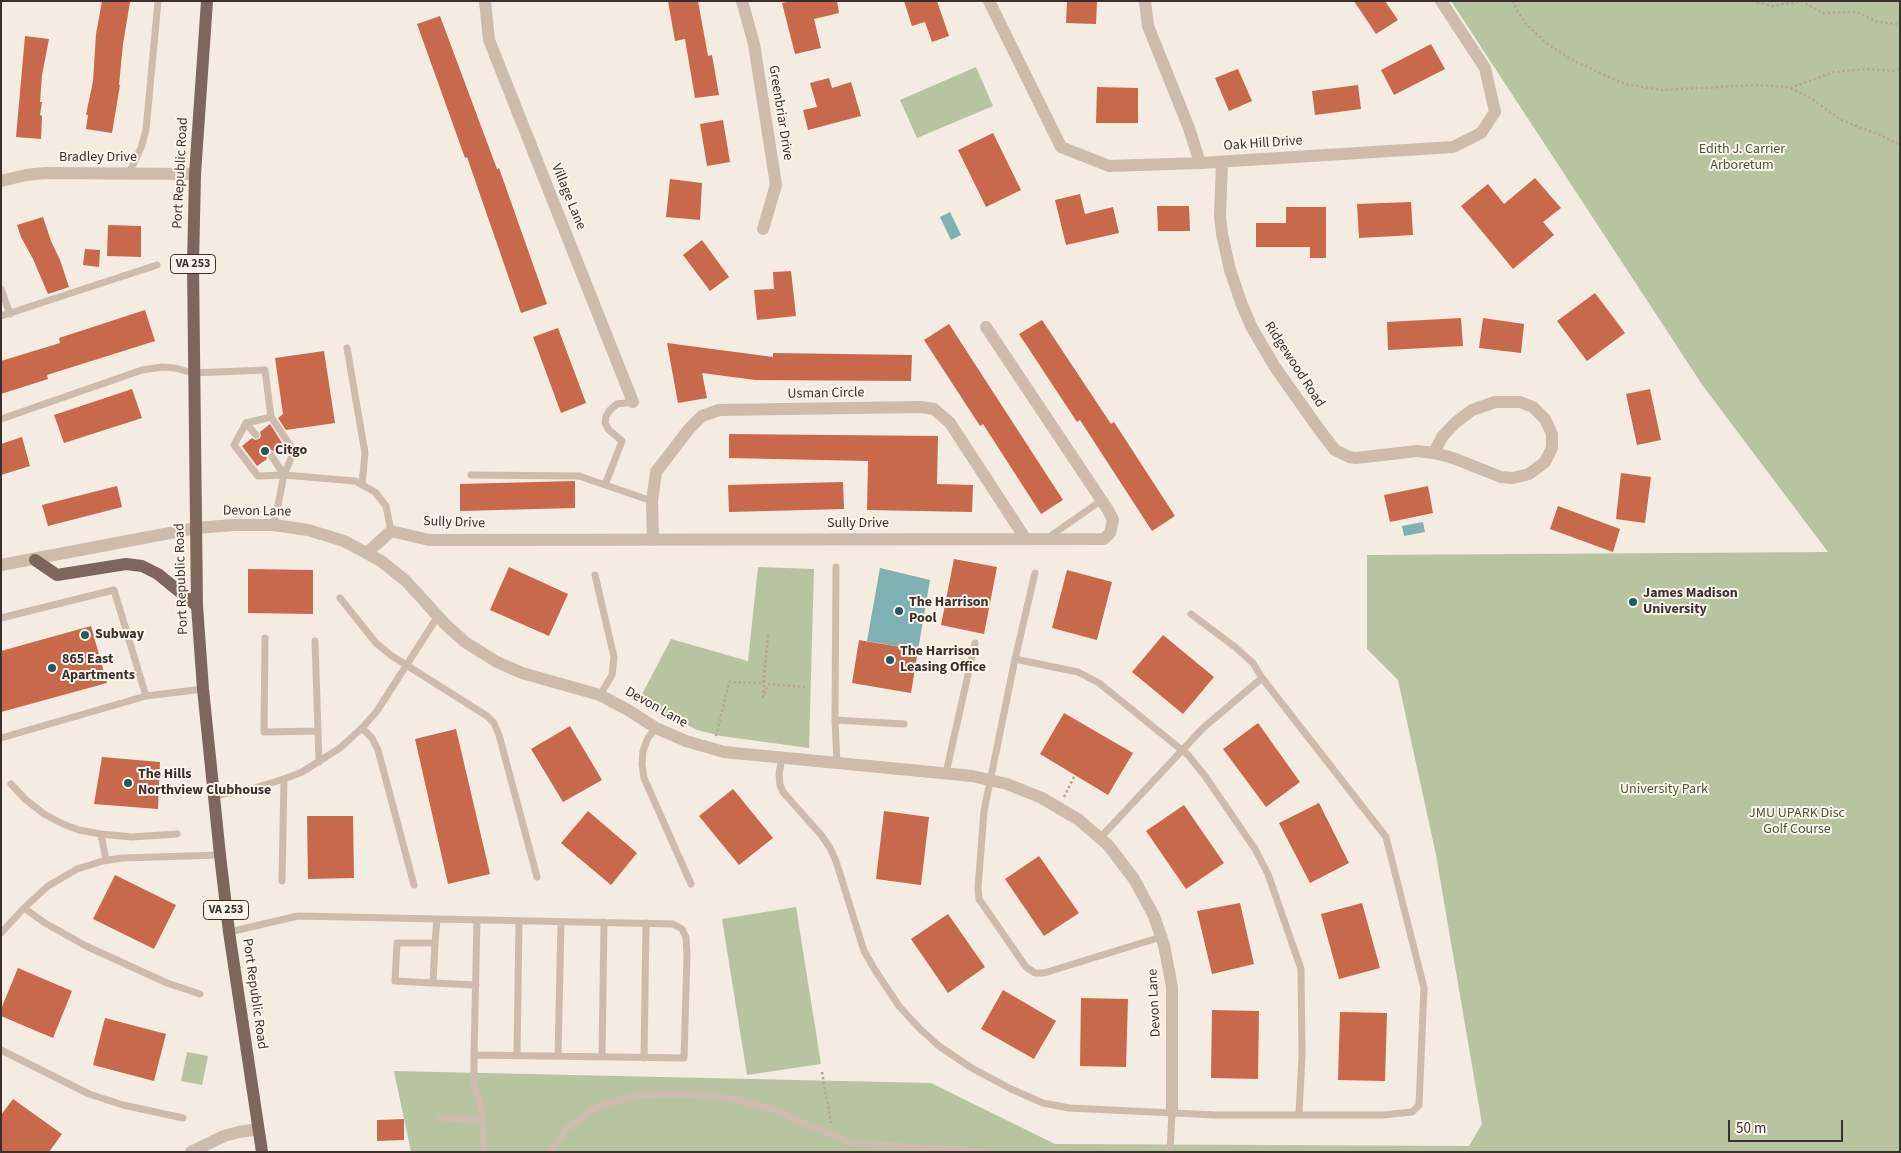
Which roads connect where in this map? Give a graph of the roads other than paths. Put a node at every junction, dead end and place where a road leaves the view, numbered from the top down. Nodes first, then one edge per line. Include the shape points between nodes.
1 (158, 1) edge
2 (207, 1) edge
3 (485, 1) edge
4 (742, 1) edge
5 (989, 1) edge
6 (1145, 1) edge
7 (1441, 1) edge
8 (1222, 162) junction
9 (1200, 163) junction
10 (129, 173) junction
11 (195, 174) junction
12 (1, 181) edge
13 (763, 229) dead end
14 (157, 265) dead end
15 (1, 289) edge
16 (10, 314) junction
17 (1, 316) edge
18 (986, 327) dead end
19 (347, 348) dead end
20 (193, 373) junction
21 (634, 402) joint
22 (271, 417) junction
23 (1, 418) edge
24 (246, 423) junction
25 (256, 435) dead end
26 (1434, 453) junction
27 (271, 456) dead end
28 (471, 475) dead end
29 (284, 476) junction
30 (362, 485) junction
31 (605, 485) junction
32 (1102, 500) junction
33 (652, 501) junction
34 (274, 525) junction
35 (196, 528) junction
36 (391, 531) junction
37 (1025, 538) junction
38 (1047, 539) junction
39 (653, 540) junction
40 (368, 552) junction
41 (35, 560) junction
42 (1, 566) edge
43 (836, 567) dead end
44 (1035, 573) dead end
45 (595, 576) dead end
46 (340, 598) dead end
47 (197, 606) junction
48 (1191, 614) dead end
49 (438, 616) junction
50 (1, 618) edge
51 (265, 638) dead end
52 (315, 641) dead end
53 (975, 643) dead end
54 (1015, 660) junction
55 (406, 667) junction
56 (1262, 678) junction
57 (203, 689) junction
58 (600, 695) junction
59 (146, 696) junction
60 (835, 720) junction
61 (904, 724) dead end
62 (362, 728) junction
63 (656, 728) junction
64 (318, 731) junction
65 (1, 738) edge
66 (1182, 750) junction
67 (782, 758) junction
68 (318, 762) junction
69 (837, 763) junction
70 (946, 773) junction
71 (284, 780) junction
72 (990, 780) junction
73 (12, 784) dead end
74 (213, 796) junction
75 (101, 834) junction
76 (177, 834) dead end
77 (1100, 838) junction
78 (220, 855) junction
79 (106, 860) junction
80 (537, 877) dead end
81 (282, 881) dead end
82 (692, 884) dead end
83 (414, 885) dead end
84 (24, 908) junction
85 (436, 919) junction
86 (477, 920) junction
87 (519, 921) junction
88 (562, 922) junction
89 (604, 922) junction
90 (646, 923) junction
91 (2, 931) edge
92 (229, 932) junction
93 (1161, 937) junction
94 (435, 943) junction
95 (434, 983) junction
96 (476, 985) junction
97 (200, 994) dead end
98 (1, 1050) edge
99 (474, 1055) junction
100 (517, 1056) junction
101 (558, 1056) junction
102 (602, 1057) junction
103 (644, 1058) junction
104 (1172, 1112) junction
105 (1299, 1114) junction
106 (183, 1118) dead end
107 (440, 1118) dead end
108 (483, 1120) junction
109 (258, 1129) junction
110 (191, 1152) edge
111 (262, 1152) edge
112 (484, 1152) edge
113 (550, 1152) edge
114 (988, 1152) edge
115 (1170, 1152) edge

1 - 10 lane via 146,130
2 - 11 main road, Port Republic Road / VA 253
3 - 21 street, Village Lane via 489,40
4 - 13 street, Greenbriar Drive via 754,44 776,185
5 - 9 street, Oak Hill Drive via 1061,147 1109,166
6 - 9 street via 1148,26
7 - 8 street, Oak Hill Drive via 1484,68 1495,112 1481,133 1453,147
8 - 9 street, Oak Hill Drive
8 - 26 street, Ridgewood Road via 1222,234 1242,305 1264,351 1318,428 1332,446 1349,456 1364,458 1417,451
10 - 11 street, Bradley Drive
10 - 12 street, Bradley Drive via 35,174
11 - 20 main road, Port Republic Road / VA 253
14 - 16 lane
15 - 16 lane
16 - 17 lane
18 - 32 street, Sully Drive
19 - 30 lane via 365,453
20 - 22 lane via 265,370
20 - 23 lane via 168,367 142,370
20 - 35 main road, Port Republic Road / VA 253
21 - 31 lane via 617,404 606,416 609,430 622,441
22 - 24 lane
22 - 29 lane via 294,451
24 - 25 lane
24 - 29 lane via 234,445 258,476
26 - 26 street, Ridgewood Road via 1442,437 1455,423 1472,410 1495,402 1520,402 1533,408 1545,419 1552,434 1552,448 1545,462 1519,478 1500,477
27 - 29 lane
28 - 31 lane via 579,476
29 - 30 lane via 355,481
29 - 34 lane
30 - 36 lane via 374,492 386,506
31 - 33 lane
32 - 38 lane
32 - 38 street, Sully Drive via 1113,520 1110,533 1104,539
33 - 37 street, Usman Circle via 656,472 702,416 719,410 921,407 934,409 950,423
33 - 39 street, Usman Circle
34 - 35 street, Devon Lane
34 - 40 street, Devon Lane via 328,535
35 - 41 street, Devon Lane
35 - 47 main road, Port Republic Road / VA 253
36 - 39 street, Sully Drive via 429,540
36 - 40 street
37 - 38 street, Sully Drive
37 - 39 street, Sully Drive
40 - 49 street, Devon Lane via 394,571
41 - 42 street, Devon Lane
41 - 47 main road via 57,575 126,564 142,566 158,574
43 - 60 lane
44 - 54 lane
45 - 58 lane via 614,657 612,675
46 - 55 lane via 376,643
47 - 57 main road, Port Republic Road / VA 253
48 - 56 lane via 1253,663
49 - 55 lane
49 - 58 street, Devon Lane via 465,642 497,662 522,673
50 - 59 lane via 114,590
51 - 64 lane via 264,732
52 - 64 lane
53 - 70 lane
54 - 66 lane via 1078,672 1094,679
54 - 72 lane
55 - 62 lane via 382,705
55 - 80 lane via 494,723
56 - 66 lane
56 - 105 lane via 1386,837 1424,988 1420,1105 1409,1113 1383,1115
57 - 59 lane
57 - 74 main road, Port Republic Road / VA 253
58 - 63 street, Devon Lane
59 - 65 lane
60 - 61 lane
60 - 69 lane
62 - 68 lane
62 - 83 lane via 378,750
63 - 67 street, Devon Lane via 713,750
63 - 82 lane via 643,751 644,778
64 - 68 lane
66 - 77 lane
66 - 105 lane via 1205,776 1261,859 1301,965
67 - 69 street, Devon Lane
67 - 104 lane via 780,785 830,848 864,952 899,1006 925,1034 970,1067 1043,1103 1076,1108
68 - 71 lane
69 - 70 street, Devon Lane
70 - 72 street, Devon Lane
71 - 74 lane
71 - 81 lane
72 - 77 street, Devon Lane via 1019,788 1059,807
72 - 93 lane via 984,811 978,895 1026,966 1034,972 1044,973
73 - 75 lane via 32,805 55,820 79,830
74 - 78 main road, Port Republic Road / VA 253
75 - 76 lane
75 - 79 lane
77 - 93 street, Devon Lane via 1134,879 1149,905
78 - 79 lane
78 - 92 main road, Port Republic Road / VA 253
79 - 84 lane via 77,869 53,882
84 - 91 lane
84 - 97 lane via 94,950
85 - 86 lane
85 - 92 lane via 298,916
85 - 94 lane
86 - 87 lane
86 - 96 lane
87 - 88 lane
87 - 100 lane
88 - 89 lane
88 - 101 lane
89 - 90 lane
89 - 102 lane
90 - 103 lane
90 - 103 lane via 673,924 682,929 687,955 684,1058
92 - 109 main road, Port Republic Road / VA 253
93 - 104 street, Devon Lane via 1172,987
94 - 95 lane
94 - 95 lane via 397,943 395,982
95 - 96 lane
96 - 99 lane
98 - 106 lane via 89,1094 123,1106
99 - 100 lane
99 - 108 lane via 474,1084
100 - 101 lane
101 - 102 lane
102 - 103 lane
104 - 105 lane
104 - 115 lane
107 - 108 lane
108 - 112 lane
109 - 110 street via 224,1136
109 - 111 main road, Port Republic Road / VA 253
113 - 114 lane via 565,1130 599,1106 639,1096 689,1094 734,1099 775,1110 850,1142

